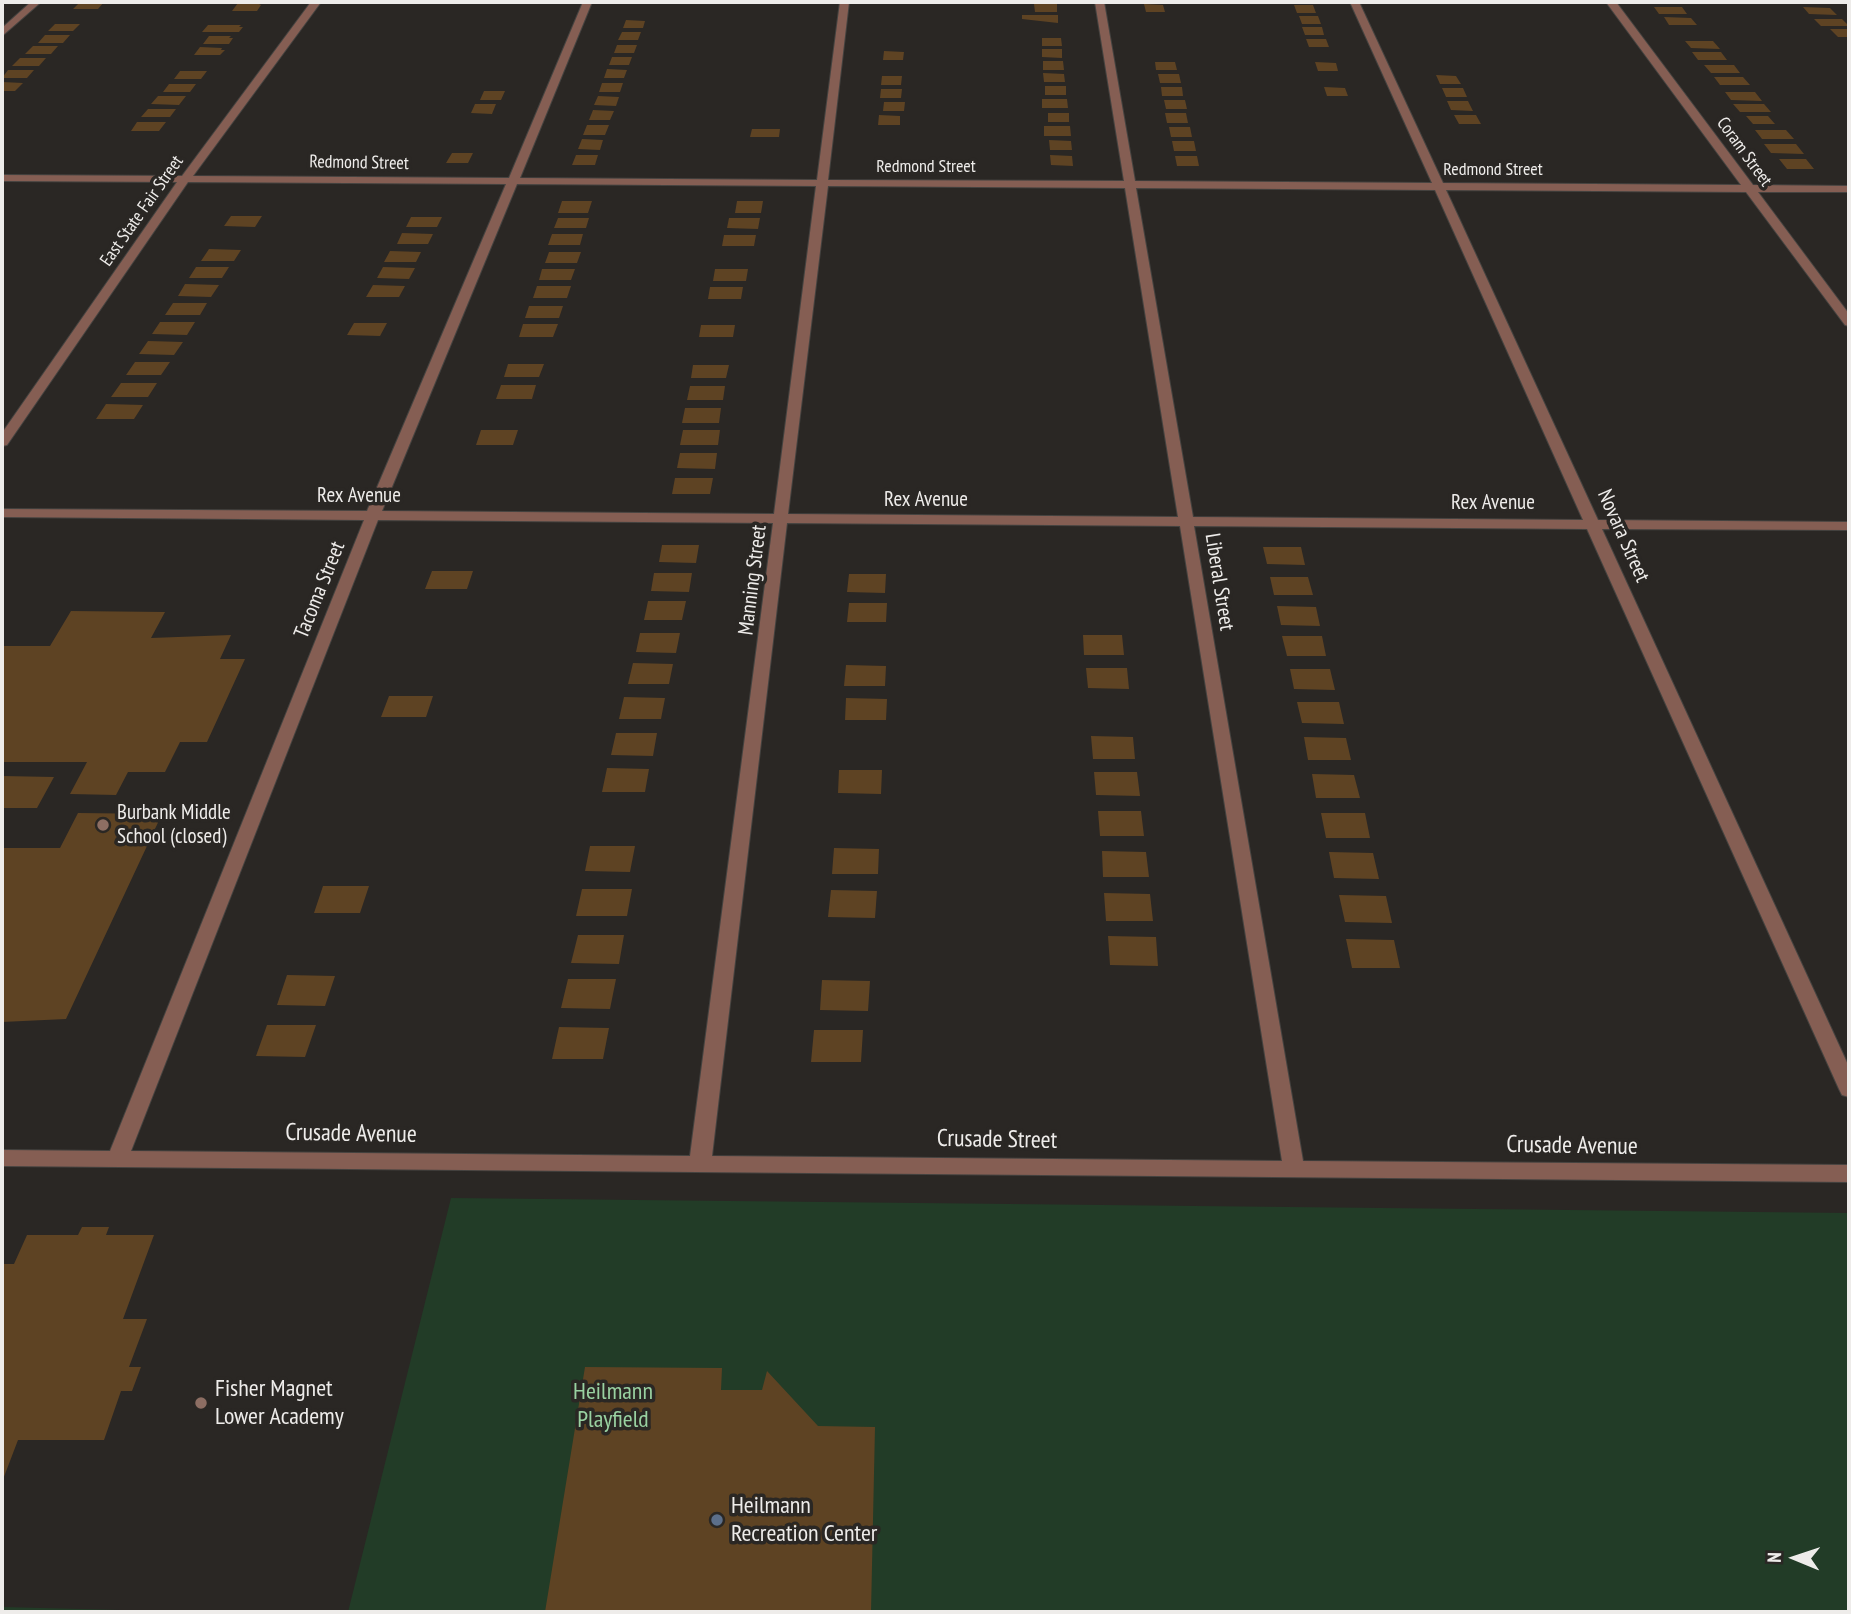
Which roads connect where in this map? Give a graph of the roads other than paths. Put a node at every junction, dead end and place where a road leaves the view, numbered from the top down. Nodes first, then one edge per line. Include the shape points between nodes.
1 (36, 2) edge
2 (316, 2) edge
3 (588, 2) edge
4 (845, 2) edge
5 (1100, 2) edge
6 (1355, 2) edge
7 (1611, 2) edge
8 (2, 33) edge
9 (2, 178) edge
10 (187, 179) junction
11 (512, 182) junction
12 (821, 184) junction
13 (1129, 185) junction
14 (1438, 187) junction
15 (1749, 188) junction
16 (1849, 189) edge
17 (1849, 322) edge
18 (2, 442) edge
19 (2, 513) edge
20 (372, 517) junction
21 (782, 520) junction
22 (1188, 522) junction
23 (1591, 525) junction
24 (1849, 526) edge
25 (1849, 1089) edge
26 (2, 1158) edge
27 (117, 1158) junction
28 (700, 1164) junction
29 (1294, 1170) junction
30 (1849, 1174) edge

1 - 8 street
2 - 10 street, East State Fair Street
3 - 11 street, Tacoma Street
4 - 12 street, Manning Street
5 - 13 street, Liberal Street
6 - 14 street, Novara Street
7 - 15 street, Coram Street
9 - 10 street, Redmond Street
10 - 11 street, Redmond Street
10 - 18 street, East State Fair Street
11 - 12 street, Redmond Street
11 - 20 street, Tacoma Street
12 - 13 street, Redmond Street
12 - 21 street, Manning Street
13 - 14 street, Redmond Street
13 - 22 street, Liberal Street
14 - 15 street, Redmond Street
14 - 23 street, Novara Street
15 - 16 street, Redmond Street
15 - 17 street, Coram Street
19 - 20 street, Rex Avenue
20 - 21 street, Rex Avenue
20 - 27 street, Tacoma Street
21 - 22 street, Rex Avenue
21 - 28 street, Manning Street
22 - 23 street, Rex Avenue
22 - 29 street, Liberal Street
23 - 24 street, Rex Avenue
23 - 25 street, Novara Street via 1602,540
26 - 27 street, Crusade Avenue
27 - 28 street, Crusade Avenue
28 - 29 street, Crusade Street
29 - 30 street, Crusade Avenue

